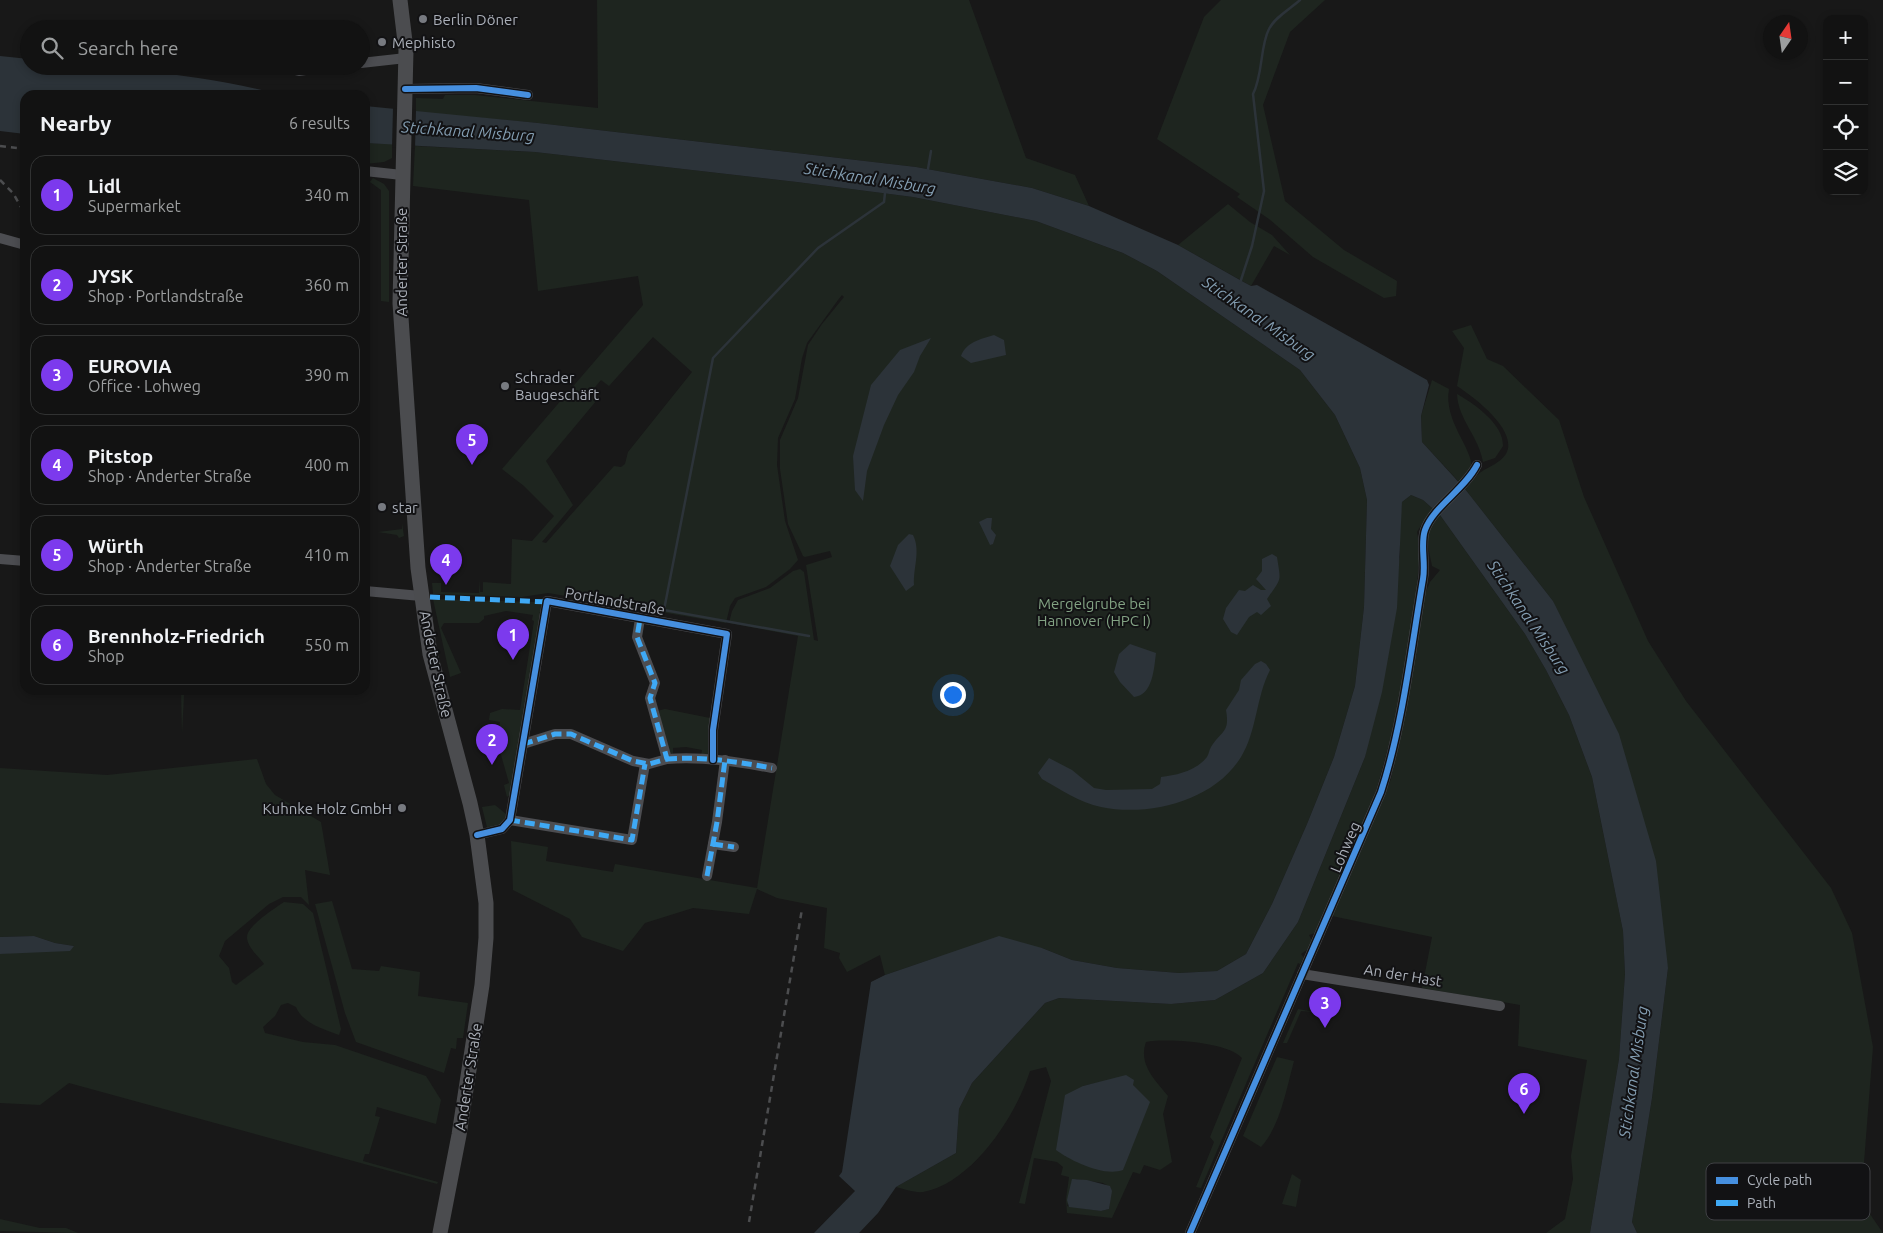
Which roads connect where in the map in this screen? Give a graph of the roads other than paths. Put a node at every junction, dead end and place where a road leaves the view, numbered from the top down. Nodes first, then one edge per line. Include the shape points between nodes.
1 (400, 0) edge
2 (406, 58) junction
3 (370, 62) edge
4 (528, 95) dead end
5 (404, 96) junction
6 (370, 172) edge
7 (402, 175) junction
8 (0, 238) edge
9 (20, 244) edge
10 (1477, 465) dead end
11 (0, 559) edge
12 (20, 561) edge
13 (370, 591) edge
14 (421, 596) junction
15 (640, 619) junction
16 (524, 744) junction
17 (667, 758) junction
18 (714, 760) junction
19 (724, 760) junction
20 (645, 764) junction
21 (772, 768) dead end
22 (510, 820) junction
23 (477, 835) junction
24 (713, 844) junction
25 (734, 847) dead end
26 (707, 876) dead end
27 (1302, 974) junction
28 (1500, 1006) dead end
29 (440, 1233) edge
30 (1190, 1233) edge

1 - 2 main road, Anderter Straße
2 - 3 street
2 - 5 main road, Anderter Straße
4 - 5 street via 476,88
5 - 7 main road, Anderter Straße
6 - 7 street
7 - 14 main road, Anderter Straße via 401,340
8 - 9 street
10 - 27 street, Lohweg via 1467,482 1428,522 1423,537 1424,571 1387,775
11 - 12 street
13 - 14 street
14 - 23 main road, Anderter Straße via 438,686
15 - 16 street, Portlandstraße via 547,601
15 - 17 street, Portlandstraße via 637,638 655,683 650,698
15 - 18 street, Portlandstraße via 727,634 713,730
16 - 20 street via 555,734 571,734
16 - 22 street, Portlandstraße
17 - 18 street
17 - 20 street
18 - 19 street
19 - 21 street
19 - 24 street
20 - 22 street via 632,840
22 - 23 street via 502,829
23 - 29 main road, Anderter Straße via 486,903 483,971 459,1135
24 - 25 street
24 - 26 street
27 - 28 street, An der Hast
27 - 30 street, Lohweg

